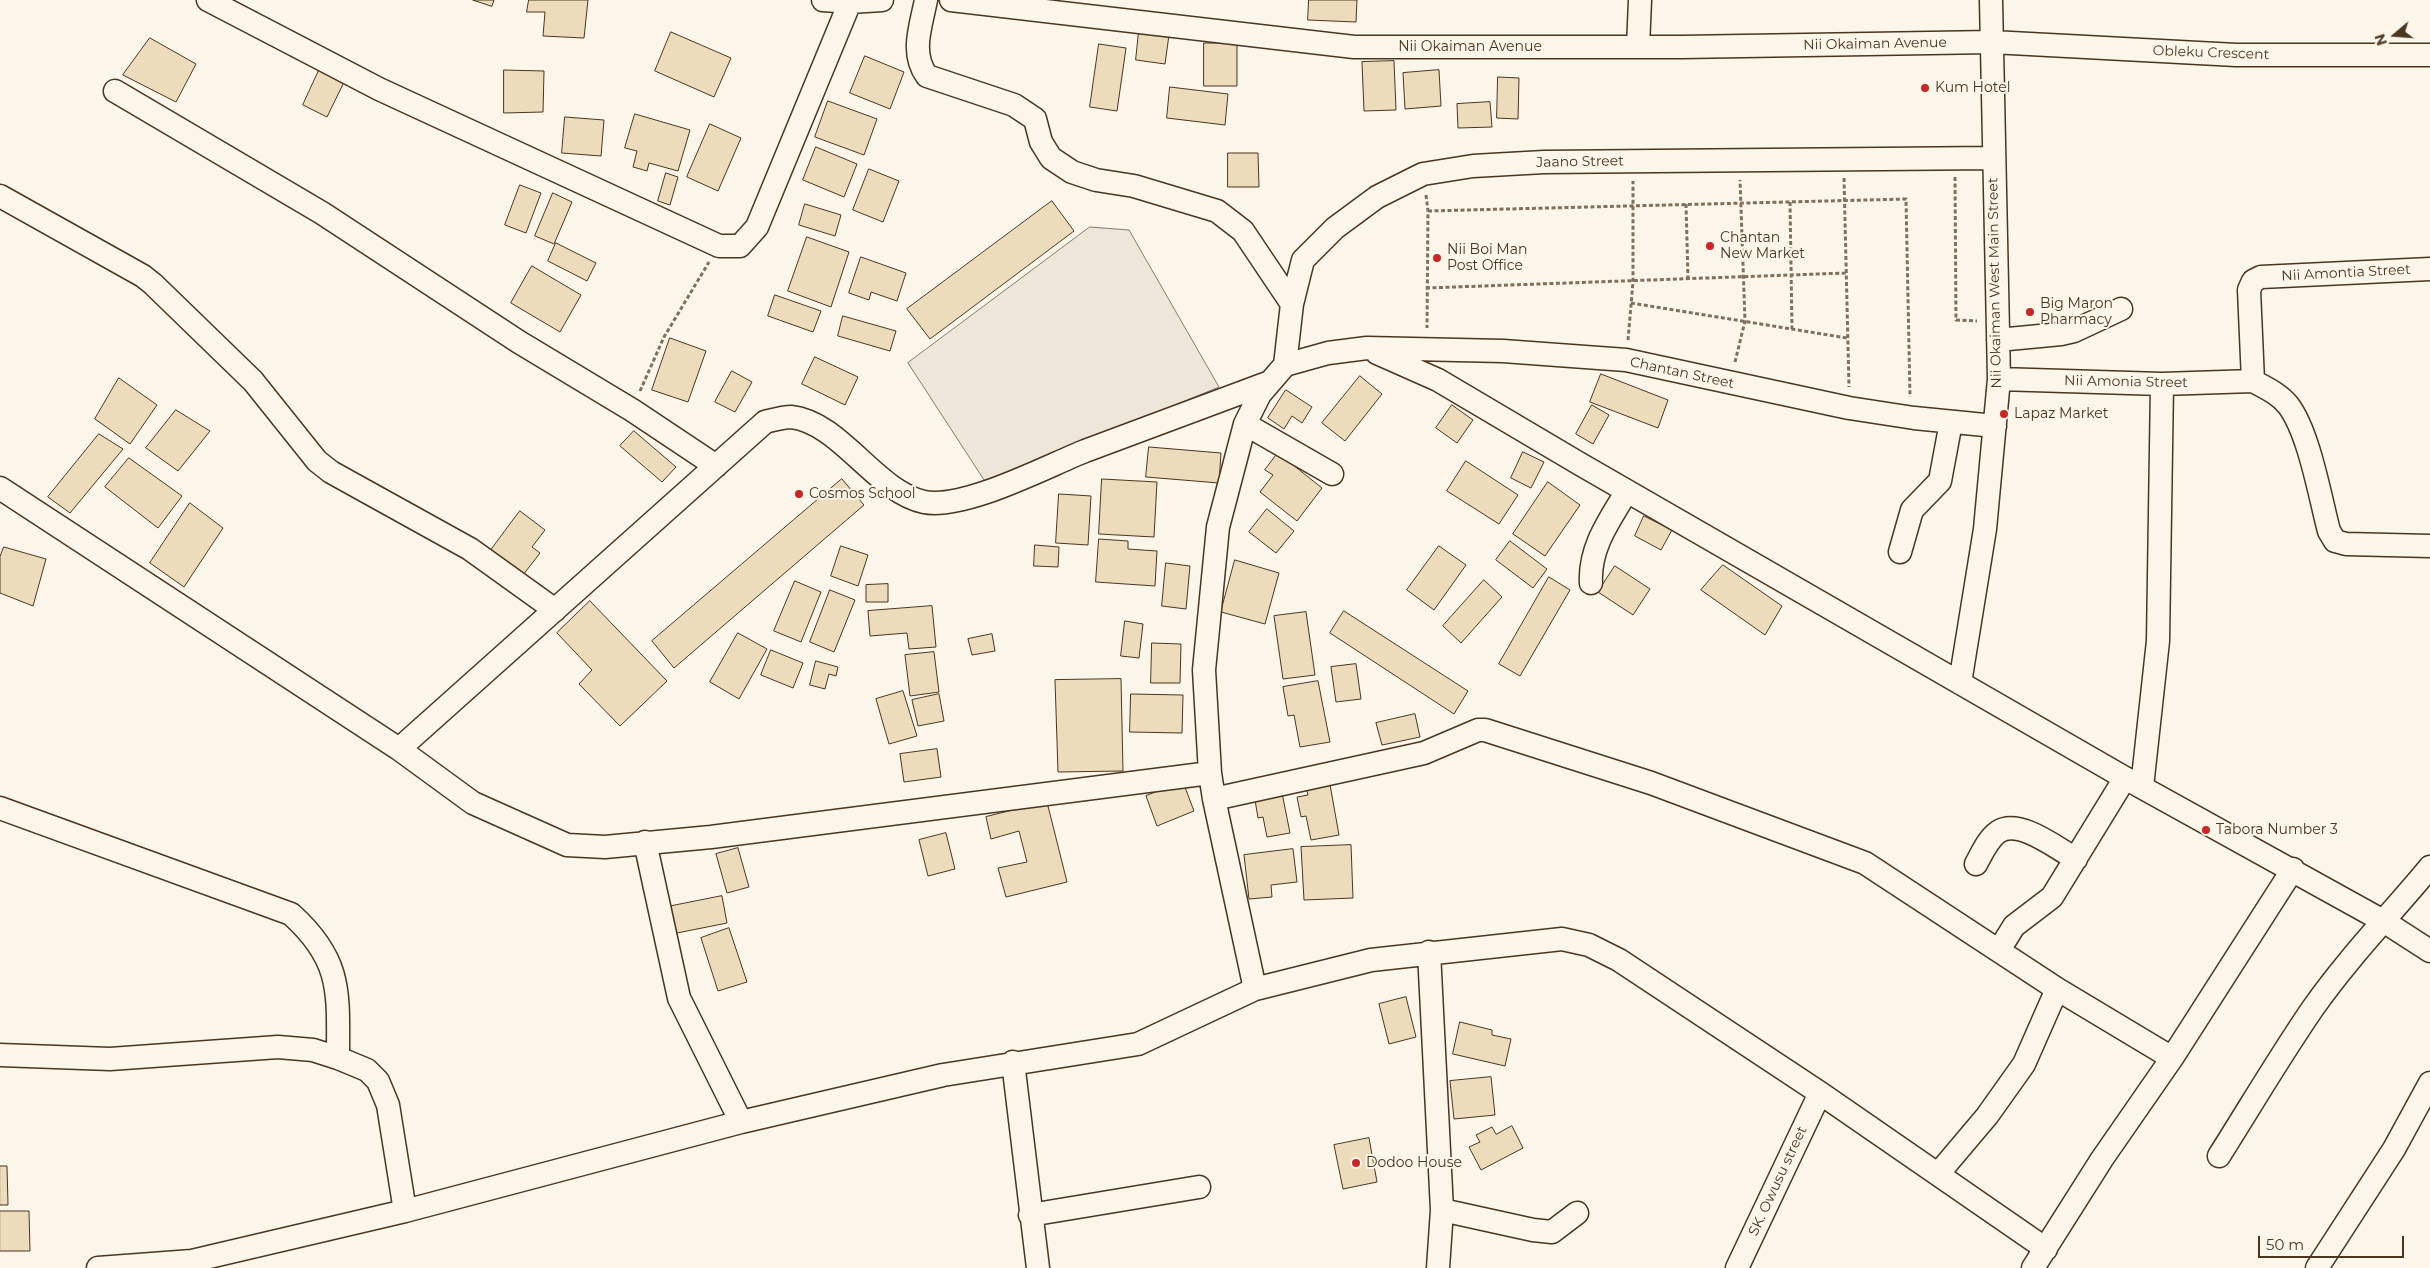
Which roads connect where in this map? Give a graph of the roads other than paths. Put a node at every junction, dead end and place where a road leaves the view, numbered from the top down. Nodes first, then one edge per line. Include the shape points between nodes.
1 (208, 0) edge
2 (822, 0) edge
3 (882, 0) edge
4 (926, 0) edge
5 (951, 0) edge
6 (1640, 0) edge
7 (1991, 0) edge
8 (850, 2) junction
9 (1992, 42) junction
10 (1638, 47) junction
11 (2430, 56) edge
12 (115, 91) dead end
13 (1993, 158) junction
14 (0, 196) edge
15 (2430, 269) edge
16 (1292, 304) junction
17 (2121, 309) dead end
18 (1998, 340) junction
19 (1367, 348) junction
20 (1285, 365) junction
21 (1999, 379) junction
22 (2253, 381) junction
23 (1270, 382) junction
24 (2162, 384) junction
25 (1951, 422) junction
26 (1245, 424) junction
27 (1995, 426) junction
28 (716, 466) junction
29 (1332, 474) dead end
30 (0, 488) edge
31 (1627, 491) junction
32 (2430, 546) edge
33 (1900, 552) dead end
34 (1591, 584) dead end
35 (555, 610) junction
36 (1960, 683) junction
37 (399, 749) junction
38 (1210, 774) junction
39 (2134, 783) junction
40 (1214, 799) junction
41 (0, 808) edge
42 (645, 842) junction
43 (2076, 859) junction
44 (1976, 864) dead end
45 (2430, 868) edge
46 (2293, 869) junction
47 (2385, 922) junction
48 (1999, 950) junction
49 (2430, 951) edge
50 (1429, 952) junction
51 (1255, 989) junction
52 (2057, 989) junction
53 (0, 1055) edge
54 (338, 1058) junction
55 (2172, 1058) junction
56 (1013, 1062) junction
57 (2430, 1083) edge
58 (1820, 1093) junction
59 (740, 1122) junction
60 (2219, 1156) dead end
61 (1938, 1174) junction
62 (1199, 1187) dead end
63 (1442, 1210) junction
64 (405, 1211) junction
65 (1578, 1213) dead end
66 (1030, 1215) junction
67 (2046, 1249) junction
68 (98, 1268) edge
69 (1038, 1268) edge
70 (1438, 1268) edge
71 (1737, 1268) edge
72 (2033, 1268) edge
73 (2317, 1268) edge

1 - 8 street via 379,89 719,246 740,246 757,227
2 - 8 street
3 - 8 street
4 - 16 street via 916,50 920,66 927,76 1014,105 1035,119 1041,142 1051,158 1072,172 1096,180 1134,186 1217,211 1243,231
5 - 10 street, Nii Okaiman Avenue via 1354,47
6 - 10 street
7 - 9 street, Nii Okaiman West Main Street
9 - 10 street, Nii Okaiman Avenue
9 - 11 street, Obleku Crescent via 2236,56
9 - 13 street, Nii Okaiman West Main Street
12 - 28 street via 322,213
13 - 16 street, Jaano Street via 1473,166 1423,174 1377,197 1336,228 1303,260
13 - 18 street, Nii Okaiman West Main Street
14 - 35 street via 153,284 253,381 317,461 331,472 470,549
15 - 22 street, Nii Amontia Street via 2261,277 2253,281 2249,290
16 - 20 street, Jaano Street
17 - 18 street via 2074,331
18 - 21 street, Nii Okaiman West Main Street
19 - 20 street, Chantan Street via 1328,353
19 - 25 street, Chantan Street via 1626,360 1849,408
19 - 31 street via 1438,380
20 - 23 street
21 - 24 street, Nii Amonia Street
21 - 27 street, Nii Okaiman West Main Street
22 - 24 street, Nii Amonia Street
22 - 32 street via 2275,393 2288,406 2298,424 2329,531 2335,541
23 - 26 street
23 - 28 street via 993,489 946,503 924,502 905,496 820,427 791,417 765,422
24 - 39 street via 2158,641
25 - 27 street, Chantan Street
25 - 33 street via 1940,482 1912,510
26 - 29 street
26 - 38 street via 1218,527 1204,670
27 - 36 street, Nii Okaiman West Main Street via 1985,529
28 - 35 street
30 - 37 street
31 - 34 street via 1596,548 1591,561
31 - 36 street
35 - 37 street
36 - 39 street
37 - 42 street via 473,803 567,845 605,847
38 - 40 street
38 - 42 street via 711,837
39 - 43 street
39 - 46 street
40 - 48 street via 1424,752 1485,730 1650,783 1865,863
40 - 51 street
41 - 54 street via 291,914 327,955 338,995
42 - 59 street via 679,998
43 - 44 street via 2022,828 2012,827 1991,838
43 - 48 street via 2052,896 2014,926
45 - 47 street
46 - 47 street
46 - 55 street
47 - 49 street
47 - 60 street via 2359,948 2313,1008
48 - 52 street
50 - 51 street via 1371,960
50 - 58 street via 1562,939 1589,945 1619,960
50 - 63 street
51 - 56 street via 1138,1044
52 - 55 street
52 - 61 street via 2024,1064 1987,1116
53 - 54 street via 110,1059 278,1047 313,1050
54 - 64 street via 367,1070 378,1081 388,1105
55 - 67 street via 2102,1159
56 - 59 street
56 - 66 street
57 - 73 street via 2394,1149
58 - 61 street
58 - 71 street, SK. Owusu street
59 - 64 street
61 - 67 street
62 - 66 street
63 - 65 street via 1552,1232
63 - 70 street
64 - 68 street via 192,1261
66 - 69 street
67 - 72 street

